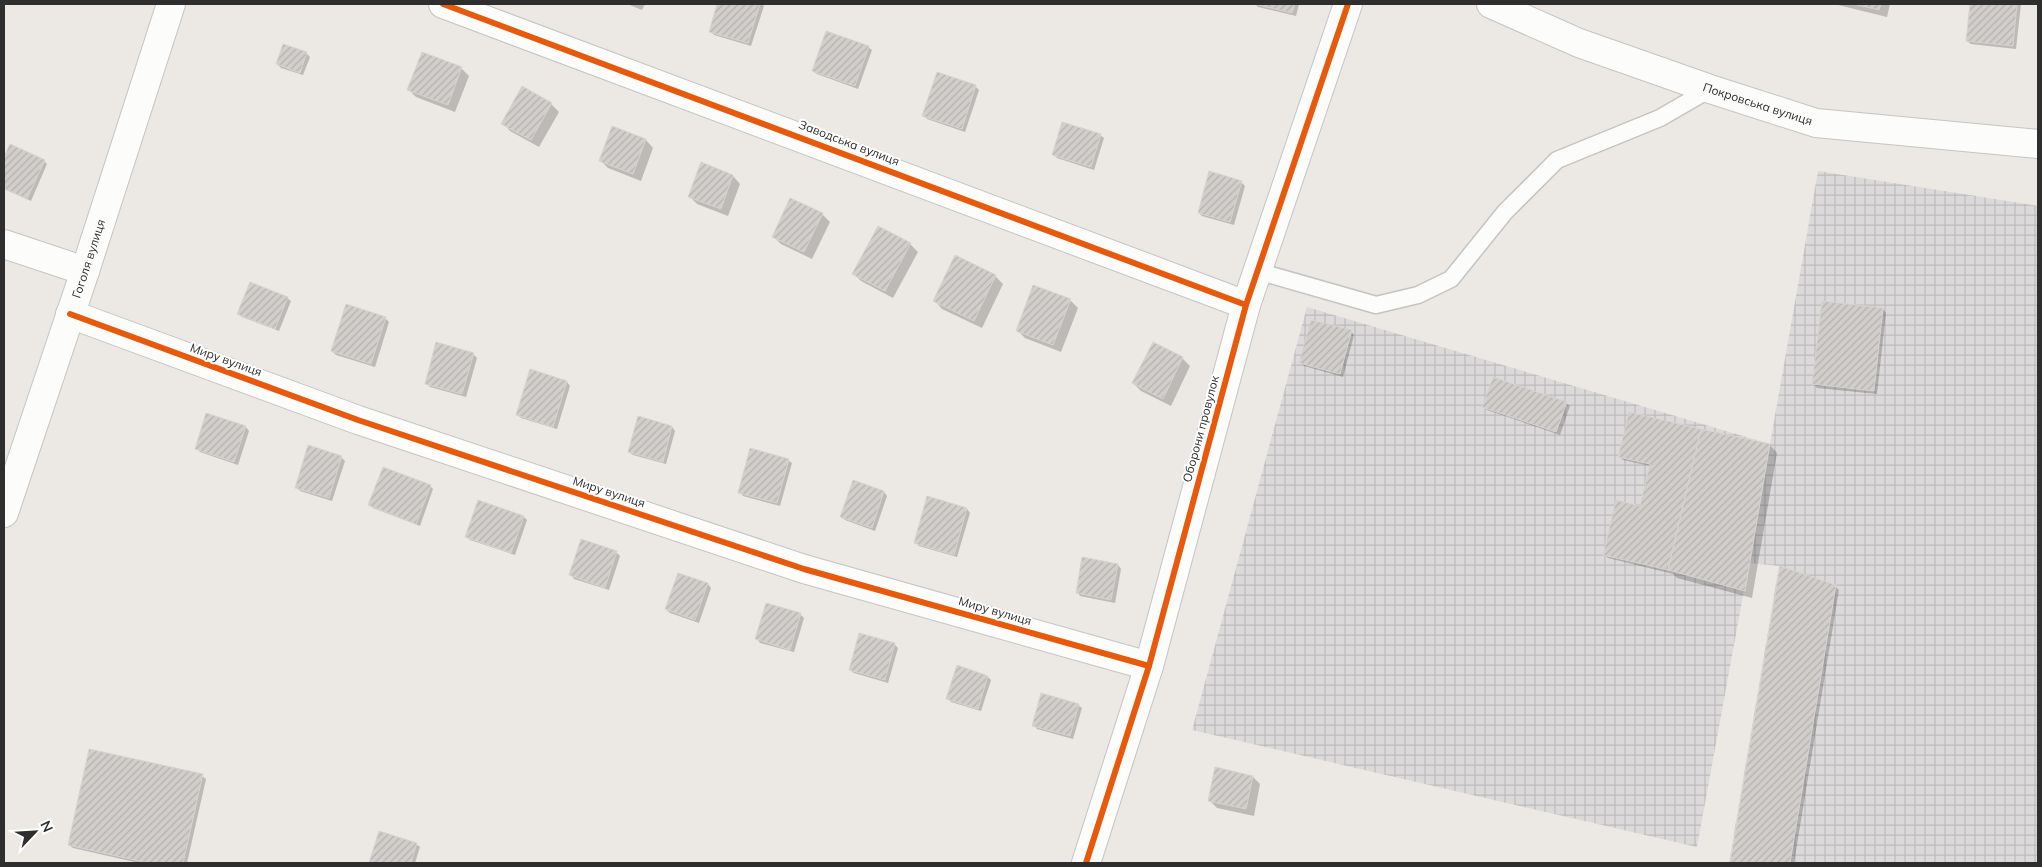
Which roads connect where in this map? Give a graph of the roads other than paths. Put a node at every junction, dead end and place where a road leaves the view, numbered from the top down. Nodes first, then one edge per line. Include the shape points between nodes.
1 (171, 4) edge
2 (443, 4) edge
3 (1348, 4) edge
4 (1491, 4) edge
5 (1710, 89) junction
6 (2038, 144) edge
7 (4, 244) edge
8 (85, 271) junction
9 (1257, 271) junction
10 (1246, 305) junction
11 (70, 314) junction
12 (4, 513) edge
13 (1149, 666) junction
14 (1086, 863) edge

1 - 8 street, Гоголя вулиця
2 - 10 street, Заводська вулиця
3 - 9 street, Оборони провулок
4 - 5 street, Покровська вулиця via 1579,43
5 - 6 street, Покровська вулиця via 1816,123
5 - 9 lane via 1660,118 1556,160 1505,212 1452,279 1418,295 1376,305
7 - 8 street
8 - 11 street, Гоголя вулиця
9 - 10 street, Оборони провулок
10 - 13 street, Оборони провулок
11 - 12 street, Гоголя вулиця
11 - 13 street, Миру вулиця via 358,420 804,569
13 - 14 street, Оборони провулок

